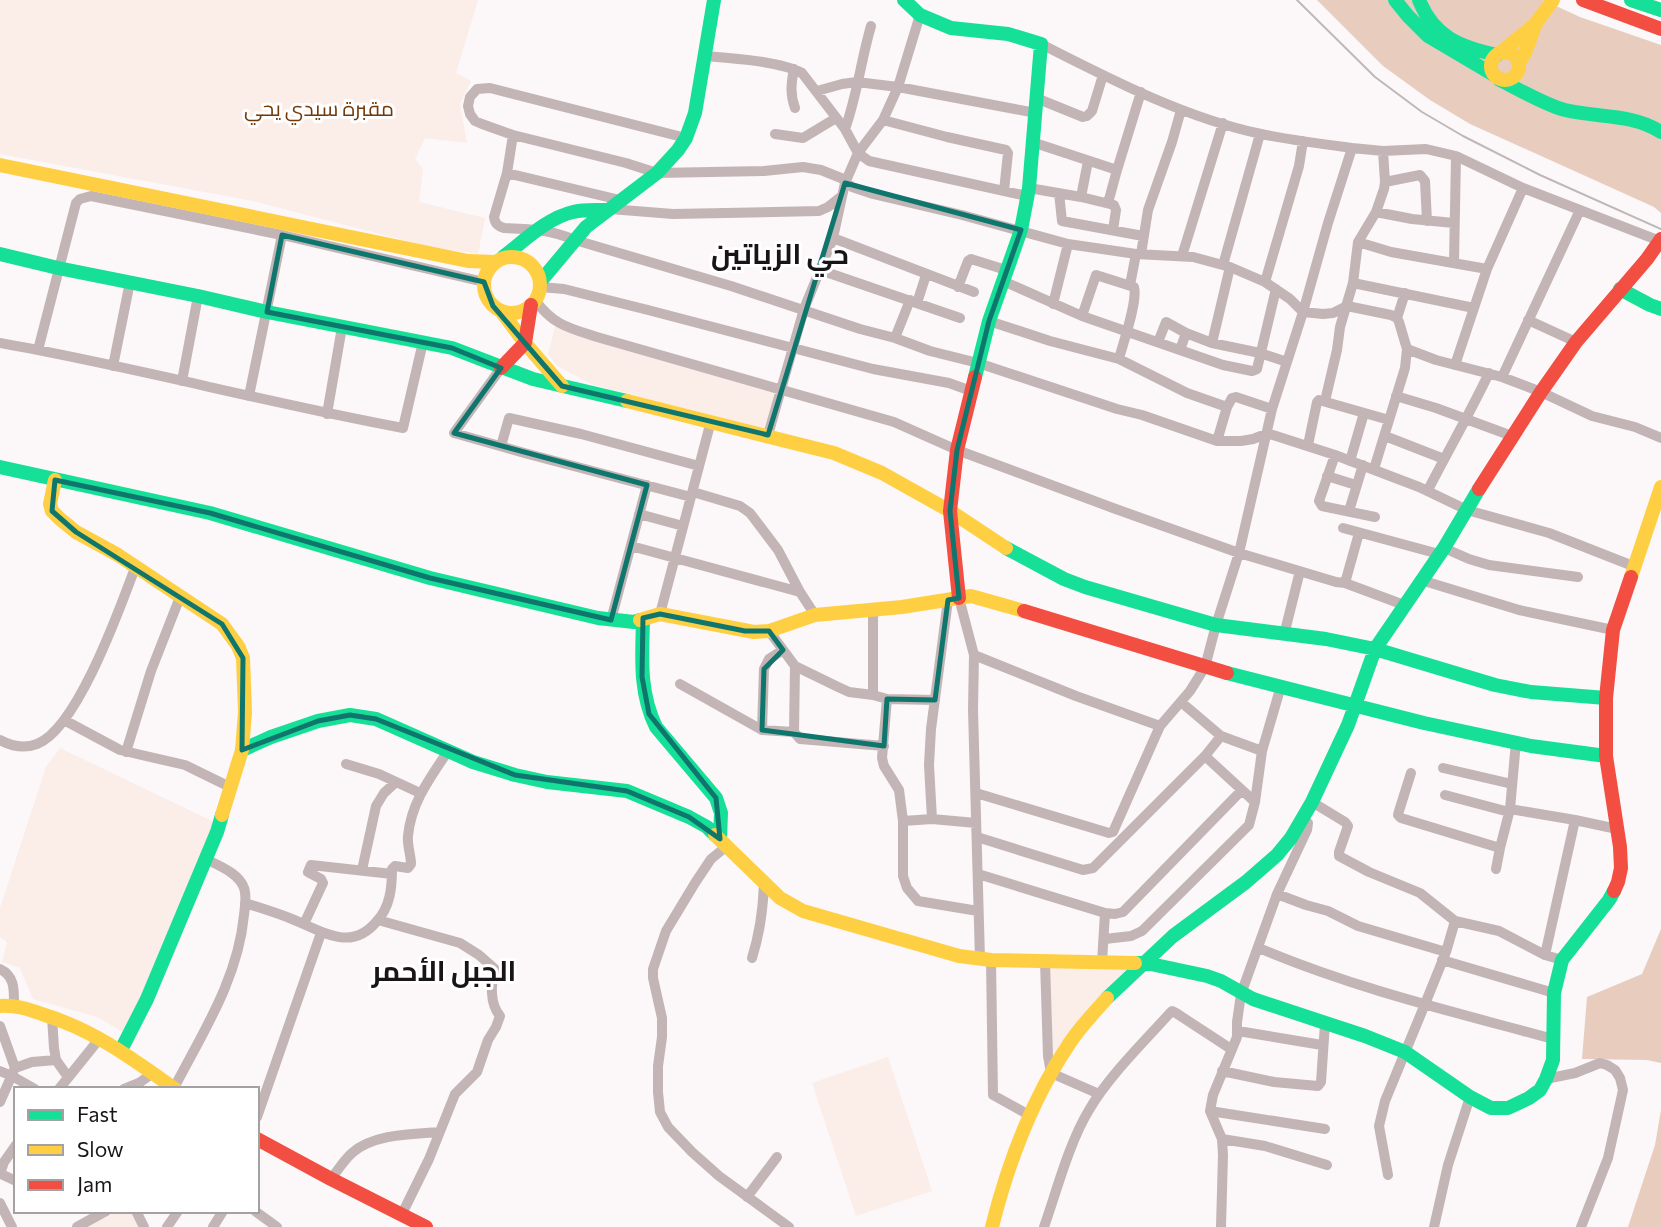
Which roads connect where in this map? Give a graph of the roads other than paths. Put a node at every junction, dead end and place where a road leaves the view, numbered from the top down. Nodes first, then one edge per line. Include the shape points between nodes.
1 (714, 0) edge
2 (904, 0) edge
3 (1395, 0) edge
4 (1419, 0) edge
5 (1553, 0) edge
6 (1583, 0) edge
7 (1631, 0) edge
8 (1661, 10) edge
9 (920, 15) junction
10 (1536, 23) junction
11 (871, 26) dead end
12 (1661, 29) edge
13 (1041, 44) junction
14 (1498, 54) junction
15 (705, 56) junction
16 (1519, 66) junction
17 (794, 69) junction
18 (1103, 75) junction
19 (1497, 78) junction
20 (858, 82) junction
21 (898, 87) junction
22 (817, 91) junction
23 (1141, 92) junction
24 (1549, 103) junction
25 (1036, 106) junction
26 (795, 108) dead end
27 (1181, 110) junction
28 (836, 118) junction
29 (883, 120) junction
30 (1223, 123) junction
31 (845, 130) junction
32 (1661, 132) edge
33 (775, 134) dead end
34 (1261, 134) junction
35 (513, 135) junction
36 (686, 138) junction
37 (1303, 141) junction
38 (1032, 142) junction
39 (1352, 148) junction
40 (1383, 151) junction
41 (858, 153) junction
42 (1455, 156) junction
43 (1088, 161) junction
44 (0, 165) edge
45 (1117, 170) junction
46 (507, 173) junction
47 (657, 173) junction
48 (1385, 182) junction
49 (845, 183) junction
50 (1523, 188) junction
51 (1004, 191) junction
52 (1028, 192) junction
53 (1059, 193) junction
54 (842, 195) junction
55 (1081, 197) junction
56 (1108, 203) junction
57 (612, 206) junction
58 (1580, 210) junction
59 (1376, 212) junction
60 (1427, 221) junction
61 (1454, 223) junction
62 (541, 229) junction
63 (1021, 230) junction
64 (1114, 230) junction
65 (282, 235) junction
66 (1143, 236) junction
67 (833, 238) junction
68 (575, 240) junction
69 (1660, 240) edge
70 (1359, 242) junction
71 (1068, 244) junction
72 (0, 254) edge
73 (1138, 254) junction
74 (1182, 256) junction
75 (468, 261) junction
76 (498, 261) junction
77 (1454, 262) junction
78 (1227, 266) junction
79 (58, 268) junction
80 (1487, 269) junction
81 (820, 270) junction
82 (926, 275) junction
83 (1004, 276) junction
84 (484, 279) junction
85 (130, 282) junction
86 (1265, 282) junction
87 (1353, 283) junction
88 (1130, 285) junction
89 (958, 287) junction
90 (1276, 289) junction
91 (1620, 289) junction
92 (974, 292) dead end
93 (1405, 293) junction
94 (536, 294) junction
95 (198, 296) junction
96 (913, 301) junction
97 (1053, 304) junction
98 (1347, 306) junction
99 (1474, 308) junction
100 (804, 309) junction
101 (1661, 309) edge
102 (501, 311) junction
103 (267, 312) junction
104 (1303, 312) junction
105 (1082, 316) junction
106 (960, 318) dead end
107 (1397, 318) junction
108 (1528, 320) junction
109 (989, 321) junction
110 (342, 327) junction
111 (1127, 331) junction
112 (1185, 333) junction
113 (895, 338) junction
114 (423, 342) junction
115 (1158, 342) junction
116 (1576, 342) junction
117 (0, 343) edge
118 (525, 343) junction
119 (1212, 343) junction
120 (793, 348) junction
121 (1407, 349) junction
122 (38, 350) junction
123 (1180, 350) junction
124 (1260, 353) junction
125 (1119, 359) junction
126 (1287, 362) junction
127 (978, 363) junction
128 (1455, 365) junction
129 (113, 366) junction
130 (501, 368) junction
131 (1489, 373) junction
132 (1502, 377) junction
133 (182, 381) junction
134 (562, 386) junction
135 (782, 390) junction
136 (971, 391) junction
137 (1541, 392) junction
138 (249, 396) junction
139 (1396, 396) junction
140 (1325, 401) junction
141 (1227, 407) junction
142 (1272, 409) junction
143 (1364, 413) junction
144 (327, 414) junction
145 (1389, 420) junction
146 (1466, 420) junction
147 (711, 421) junction
148 (1266, 434) junction
149 (768, 435) junction
150 (1385, 436) junction
151 (1512, 436) junction
152 (1661, 438) edge
153 (1217, 441) junction
154 (1308, 445) junction
155 (501, 446) junction
156 (957, 450) junction
157 (1335, 455) junction
158 (1444, 459) junction
159 (1350, 461) junction
160 (1363, 465) junction
161 (699, 466) junction
162 (0, 467) edge
163 (1374, 469) junction
164 (1327, 476) junction
165 (55, 480) junction
166 (647, 485) junction
167 (1356, 485) junction
168 (1661, 487) edge
169 (1428, 490) junction
170 (692, 494) junction
171 (1467, 510) junction
172 (950, 511) junction
173 (1349, 511) junction
174 (639, 514) junction
175 (1375, 517) dead end
176 (683, 526) junction
177 (1343, 528) dead end
178 (1359, 533) junction
179 (631, 545) junction
180 (1442, 551) junction
181 (1239, 553) junction
182 (674, 557) junction
183 (1633, 566) junction
184 (135, 568) junction
185 (1300, 571) junction
186 (1578, 577) dead end
187 (1422, 580) junction
188 (1345, 583) junction
189 (800, 592) junction
190 (180, 597) junction
191 (954, 599) junction
192 (1404, 605) junction
193 (873, 610) junction
194 (660, 614) junction
195 (815, 615) junction
196 (611, 620) junction
197 (643, 620) junction
198 (1216, 625) junction
199 (769, 631) junction
200 (1613, 631) junction
201 (1284, 635) junction
202 (1375, 649) junction
203 (783, 650) junction
204 (974, 655) junction
205 (795, 666) junction
206 (1205, 667) junction
207 (680, 684) dead end
208 (1281, 686) junction
209 (873, 695) junction
210 (1606, 698) junction
211 (887, 699) junction
212 (935, 700) junction
213 (1181, 702) junction
214 (1355, 704) junction
215 (64, 720) junction
216 (1160, 726) junction
217 (762, 730) junction
218 (794, 732) junction
219 (1221, 736) junction
220 (0, 740) edge
221 (1516, 742) junction
222 (884, 746) junction
223 (242, 750) junction
224 (449, 751) junction
225 (1262, 751) junction
226 (126, 752) junction
227 (1205, 756) junction
228 (1606, 756) junction
229 (346, 764) dead end
230 (1443, 768) dead end
231 (1410, 772) dead end
232 (396, 782) junction
233 (1512, 784) junction
234 (230, 787) junction
235 (1242, 790) junction
236 (421, 793) junction
237 (976, 793) junction
238 (1445, 795) dead end
239 (1255, 802) junction
240 (1312, 802) junction
241 (1510, 811) junction
242 (932, 819) junction
243 (1302, 820) junction
244 (1575, 820) junction
245 (903, 821) junction
246 (976, 823) junction
247 (1617, 829) junction
248 (1111, 833) junction
249 (977, 837) junction
250 (724, 844) junction
251 (1114, 848) junction
252 (1500, 848) junction
253 (206, 859) junction
254 (1496, 869) dead end
255 (362, 870) junction
256 (392, 874) junction
257 (978, 874) junction
258 (764, 884) junction
259 (1277, 894) junction
260 (246, 903) junction
261 (978, 911) junction
262 (1105, 913) junction
263 (379, 920) junction
264 (1455, 921) junction
265 (304, 924) junction
266 (321, 933) junction
267 (1105, 939) junction
268 (1259, 948) junction
269 (1545, 955) junction
270 (1444, 956) junction
271 (752, 958) dead end
272 (986, 960) junction
273 (1562, 960) junction
274 (1045, 961) junction
275 (1102, 962) junction
276 (1146, 963) junction
277 (0, 969) edge
278 (1554, 993) junction
279 (1241, 994) junction
280 (1425, 1004) junction
281 (7, 1005) edge
282 (52, 1017) junction
283 (1325, 1024) junction
284 (0, 1026) edge
285 (1238, 1031) junction
286 (100, 1038) junction
287 (1553, 1039) junction
288 (1322, 1045) junction
289 (1231, 1049) junction
290 (121, 1050) junction
291 (1405, 1052) junction
292 (57, 1060) junction
293 (0, 1071) edge
294 (1222, 1071) junction
295 (14, 1072) junction
296 (1051, 1073) junction
297 (68, 1077) junction
298 (1546, 1079) junction
299 (158, 1080) edge
300 (33, 1087) edge
301 (60, 1087) edge
302 (129, 1087) edge
303 (176, 1087) edge
304 (1099, 1094) junction
305 (1470, 1097) junction
306 (0, 1101) edge
307 (259, 1111) edge
308 (1210, 1111) junction
309 (1029, 1115) junction
310 (1325, 1129) dead end
311 (439, 1132) junction
312 (1222, 1139) junction
313 (259, 1140) edge
314 (14, 1148) edge
315 (777, 1157) dead end
316 (1327, 1165) dead end
317 (1, 1167) edge
318 (1388, 1175) dead end
319 (14, 1179) edge
320 (331, 1179) junction
321 (747, 1197) junction
322 (0, 1203) edge
323 (258, 1213) edge
324 (88, 1215) edge
325 (401, 1216) junction
326 (12, 1227) edge
327 (77, 1227) edge
328 (277, 1227) edge
329 (426, 1227) edge
330 (789, 1227) edge
331 (992, 1227) edge
332 (1044, 1227) edge
333 (1221, 1227) edge
334 (1434, 1227) edge
335 (1581, 1227) edge

1 - 15 main road
2 - 9 main road
3 - 19 main road via 1429,36
4 - 14 main road via 1431,25 1444,35 1476,51
5 - 10 main road
6 - 12 main road
7 - 8 main road
9 - 13 main road via 951,28 1008,34
9 - 21 street
10 - 14 main road
10 - 16 main road
11 - 20 street
13 - 18 street
13 - 25 main road
14 - 16 main road via 1512,54
14 - 19 main road via 1491,64
15 - 17 street
15 - 36 main road
16 - 19 main road via 1507,81
16 - 24 main road
17 - 22 street
17 - 26 street via 790,90
18 - 23 street
18 - 25 street via 1087,116
19 - 24 main road
20 - 21 street
20 - 22 street
20 - 31 street
21 - 25 street
21 - 29 street
22 - 28 street
23 - 27 street
23 - 45 street
24 - 32 main road via 1562,110 1633,119
25 - 38 main road
27 - 30 street
27 - 66 street
28 - 31 street
28 - 33 street via 803,138
29 - 41 street
29 - 51 street via 1006,150
30 - 34 street
30 - 74 street
31 - 41 street
34 - 37 street
34 - 78 street
35 - 36 street via 475,121 468,106 477,89 490,88
35 - 46 street
35 - 47 street
36 - 47 main road
37 - 39 street
37 - 86 street
38 - 43 street
38 - 52 main road
39 - 40 street
39 - 104 street
40 - 42 street via 1426,149
40 - 48 street
41 - 49 street
41 - 51 street via 869,161
42 - 50 street
42 - 61 street
43 - 45 street
43 - 55 street
44 - 75 main road
45 - 56 street
46 - 57 street
46 - 62 street via 495,222 504,228
47 - 49 street via 803,167 828,171
47 - 57 main road
48 - 59 street
48 - 60 street via 1423,177
49 - 54 street
49 - 63 street
50 - 58 street
50 - 80 street
51 - 52 street
52 - 53 street
52 - 63 main road
53 - 55 street
53 - 64 street via 1062,221
54 - 57 street via 819,211 673,214
54 - 67 street
55 - 56 street
56 - 64 street via 1116,207
57 - 62 main road via 573,212
57 - 68 main road
58 - 69 street
58 - 108 street
59 - 60 street
59 - 70 street
60 - 61 street
61 - 77 street
62 - 68 street
62 - 76 main road
63 - 71 street
63 - 83 main road
64 - 66 street
65 - 79 street via 85,196 76,203
65 - 84 street
65 - 103 street
66 - 73 street
67 - 81 street
67 - 82 street
68 - 94 main road
68 - 100 street
69 - 91 main road
70 - 77 street
70 - 87 street
71 - 73 street
71 - 97 street
72 - 79 main road
73 - 74 street
73 - 88 street
74 - 78 street
75 - 76 main road
75 - 84 main road
76 - 84 main road
76 - 94 main road via 509,257 531,264 537,272
77 - 80 street
78 - 86 street
78 - 119 street
79 - 85 main road
79 - 122 street
80 - 99 street
81 - 96 street
81 - 100 street
82 - 89 street
82 - 96 street
83 - 89 street via 971,259
83 - 97 street
83 - 109 main road
84 - 102 main road via 486,298
85 - 95 main road
85 - 129 street
86 - 90 street
87 - 93 street
87 - 98 street
88 - 105 street via 1096,275
88 - 111 street via 1136,292
89 - 92 street
90 - 104 street
90 - 124 street
91 - 101 main road
91 - 116 main road
93 - 99 street
93 - 107 street
94 - 102 main road via 519,312
94 - 118 main road
94 - 120 street via 564,289
94 - 135 street via 557,323
95 - 103 main road
95 - 133 street
96 - 106 street
96 - 113 street
97 - 105 street
98 - 104 street via 1333,313
98 - 107 street
98 - 140 street
99 - 128 street
100 - 113 street
100 - 120 street
102 - 118 main road
103 - 110 main road
103 - 138 street
104 - 126 street
105 - 111 street
107 - 121 street
108 - 116 street
108 - 132 street
109 - 125 street
109 - 127 main road
110 - 114 main road
110 - 144 street
111 - 115 street
111 - 125 street
112 - 115 street via 1166,322
112 - 119 street
112 - 123 street
113 - 127 street
114 - 130 main road
114 - 144 street via 403,428
115 - 123 street
116 - 137 main road
117 - 122 street
118 - 130 main road
118 - 134 main road
119 - 124 street
120 - 135 street
120 - 136 street
121 - 128 street
121 - 139 street
122 - 129 street
123 - 124 street via 1252,371 1258,369
124 - 126 street
125 - 141 street
126 - 142 street
127 - 136 main road
127 - 153 street
128 - 131 street
129 - 133 street
130 - 134 main road
130 - 155 street via 454,433
131 - 132 street
131 - 146 street
132 - 137 street
133 - 138 street
134 - 147 main road
135 - 149 street
135 - 156 street via 894,422
136 - 156 main road
137 - 151 main road
137 - 152 street via 1592,416
138 - 144 street
139 - 145 street
139 - 146 street
140 - 143 street
140 - 154 street via 1317,402
141 - 142 street via 1236,397
141 - 153 street
142 - 148 street
143 - 145 street
143 - 159 street
145 - 150 street
146 - 151 street
146 - 158 street
147 - 149 main road
147 - 161 street
148 - 153 street
148 - 154 street
148 - 181 street
149 - 172 main road via 882,472
150 - 158 street
150 - 163 street
151 - 171 main road
154 - 157 street
155 - 161 street via 509,418
155 - 166 street
156 - 172 main road
156 - 181 street
157 - 159 street
157 - 164 street
158 - 169 street
159 - 160 street
160 - 163 street
160 - 167 street
161 - 170 street
162 - 165 main road
163 - 169 street
164 - 167 street
164 - 173 street via 1320,504
165 - 184 main road via 50,504 55,515
165 - 196 main road via 210,513 430,578
166 - 170 street
166 - 174 street
167 - 173 street
168 - 183 main road
169 - 171 street
170 - 176 street
170 - 189 street via 746,509 778,550
171 - 180 main road
171 - 183 street via 1549,533
172 - 191 main road
172 - 198 main road via 1064,579
173 - 175 street
174 - 176 street
174 - 179 street
176 - 182 street
177 - 178 street
178 - 180 street
178 - 188 street
179 - 182 street
179 - 196 street
180 - 186 street via 1489,565
180 - 187 main road
181 - 185 street
181 - 198 street
182 - 189 street
182 - 194 street
183 - 200 main road
184 - 190 main road
184 - 215 street via 107,643
185 - 188 street
185 - 201 street
187 - 192 main road
187 - 200 street via 1519,610
188 - 192 street
189 - 195 street
190 - 223 main road via 222,624 243,658
190 - 226 street
191 - 193 main road
191 - 204 street
191 - 206 main road via 986,599
191 - 212 street
192 - 202 main road
193 - 195 main road
193 - 209 street
194 - 197 main road
194 - 199 main road via 745,631
195 - 199 main road
196 - 197 main road
197 - 250 main road via 642,677 649,714 716,798
198 - 201 main road
198 - 206 street
199 - 203 street
200 - 210 main road
201 - 202 main road
202 - 210 main road via 1495,685
202 - 214 main road
203 - 205 street
203 - 217 street via 769,659 764,669
204 - 216 street
204 - 237 street
205 - 209 street via 849,691
205 - 218 street
206 - 208 main road
206 - 213 street
207 - 217 street
208 - 214 main road
208 - 225 street
209 - 211 street
210 - 228 main road
211 - 212 street
211 - 222 street
212 - 242 street via 929,765
213 - 216 street
213 - 219 street
214 - 221 main road
214 - 240 main road
215 - 220 street via 39,744 18,746
215 - 226 street
216 - 248 street
217 - 218 street
218 - 222 street via 805,740
219 - 225 street
219 - 227 street
221 - 228 main road
221 - 233 street
222 - 245 street via 884,766 899,790
223 - 224 main road via 298,727 350,715 376,719
223 - 234 main road
224 - 236 street
224 - 250 main road via 515,775 627,791 689,817
225 - 239 street
226 - 234 street via 185,765
227 - 235 street
227 - 251 street
228 - 247 main road
229 - 232 street
230 - 233 street
231 - 252 street via 1398,815 1401,818
232 - 236 street
232 - 255 street via 376,806
233 - 241 street
234 - 253 main road
235 - 239 street
235 - 262 street via 1124,912
236 - 256 street via 408,835 411,864 395,866
237 - 246 street
237 - 248 street
238 - 241 street
239 - 267 street via 1249,825 1153,922 1131,936
240 - 243 main road
240 - 264 street via 1348,826 1339,856 1420,893
241 - 244 street
241 - 252 street
242 - 245 street
242 - 246 street
243 - 259 street via 1308,823 1307,830
243 - 276 main road via 1277,855 1173,936
244 - 247 street
244 - 269 street
245 - 261 street via 903,876 913,897
246 - 249 street
247 - 273 main road via 1622,868 1618,882
248 - 251 street via 1108,843
249 - 251 street via 1083,870 1093,868
249 - 257 street
250 - 258 main road
250 - 321 street via 666,931 653,969 662,1018 658,1092 661,1116 678,1139
252 - 254 street
253 - 260 street via 240,880
253 - 290 main road
255 - 256 street
255 - 265 street via 310,865 308,872 323,881
256 - 263 street via 389,898
257 - 261 street
257 - 262 street
258 - 271 street
258 - 272 main road via 803,911
259 - 268 street
259 - 270 street
260 - 265 street
260 - 303 street via 240,948 226,988
261 - 272 street
262 - 267 street
263 - 266 street via 354,936
263 - 311 street via 460,943 496,970 492,988 497,1024 477,1072 455,1094
264 - 269 street via 1506,934
264 - 270 street
265 - 266 street
266 - 307 street
267 - 275 street
268 - 279 street
268 - 280 street via 1301,966
269 - 273 street
270 - 278 street
270 - 280 street
272 - 274 main road
272 - 309 street via 993,1095
273 - 278 main road
274 - 275 main road
274 - 296 street
275 - 276 main road
276 - 279 main road via 1207,976
276 - 296 main road via 1090,1017
277 - 281 street via 8,973 14,988
278 - 287 main road
279 - 283 main road
279 - 285 street
280 - 287 street
280 - 291 street
281 - 282 main road
282 - 286 main road
282 - 292 street
283 - 288 street
283 - 291 main road
284 - 295 street
285 - 288 street
285 - 289 street
286 - 290 main road
286 - 297 street
287 - 298 main road via 1553,1060
288 - 294 street via 1318,1086
289 - 294 street
289 - 304 street via 1172,1011
290 - 299 main road
291 - 305 main road
291 - 318 street via 1379,1126
292 - 295 street via 33,1062
292 - 297 street
293 - 295 street
294 - 308 street
295 - 300 street
295 - 306 street
296 - 304 street
296 - 309 main road
297 - 301 street
298 - 305 main road via 1540,1090 1508,1108 1491,1108
298 - 335 street via 1600,1063 1615,1070 1623,1090 1608,1158
299 - 302 street
304 - 332 street via 1078,1132
305 - 334 street
308 - 310 street
308 - 312 street
309 - 331 main road
311 - 320 street via 372,1141 352,1153
311 - 325 street
312 - 316 street via 1265,1146
312 - 333 street
313 - 320 main road
314 - 317 street
315 - 321 street
317 - 319 street
320 - 325 main road
321 - 330 street
322 - 326 street
323 - 328 street
324 - 327 street
325 - 329 main road

